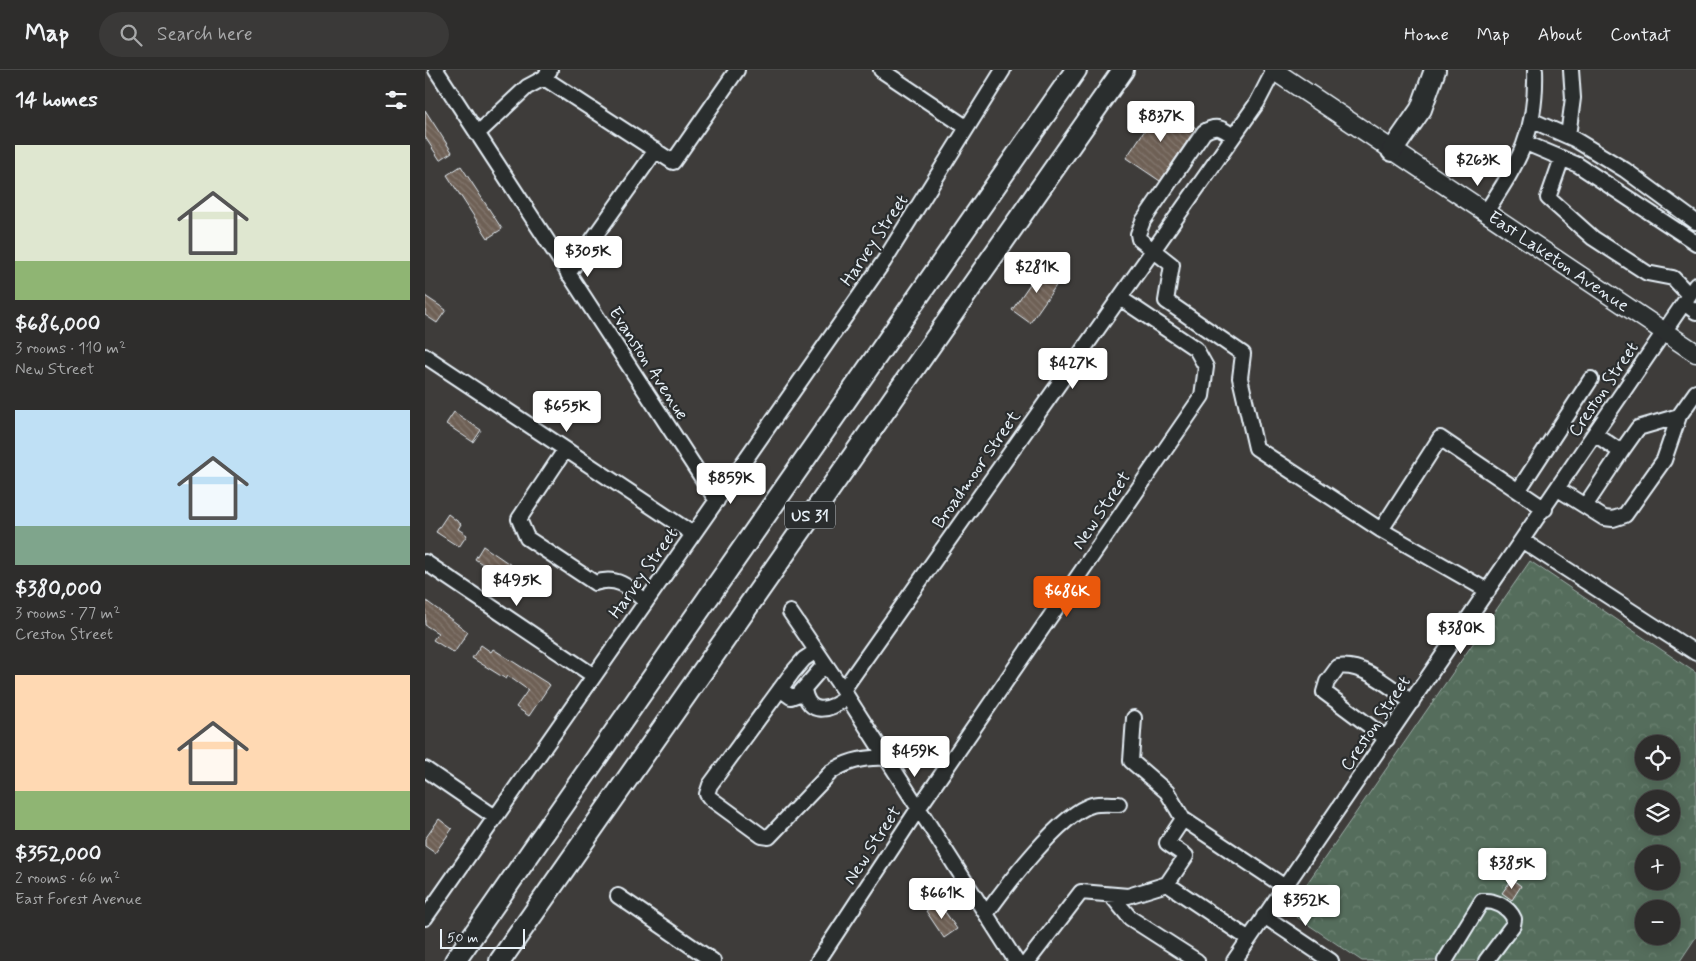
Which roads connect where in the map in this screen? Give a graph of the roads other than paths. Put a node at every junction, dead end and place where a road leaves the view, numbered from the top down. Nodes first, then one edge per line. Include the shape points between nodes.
1 (436, 70) edge
2 (737, 70) edge
3 (881, 70) edge
4 (1003, 70) edge
5 (1066, 70) edge
6 (1076, 70) edge
7 (1123, 70) edge
8 (1273, 70) edge
9 (1427, 70) edge
10 (1435, 70) edge
11 (1535, 70) edge
12 (1571, 70) edge
13 (547, 74) edge
14 (1531, 120) junction
15 (1039, 124) junction
16 (966, 128) junction
17 (477, 134) junction
18 (1233, 136) junction
19 (1568, 136) junction
20 (1526, 143) junction
21 (656, 150) junction
22 (1393, 151) junction
23 (1562, 158) junction
24 (1487, 212) junction
25 (1696, 222) edge
26 (1696, 243) edge
27 (1154, 250) junction
28 (568, 274) junction
29 (1690, 295) edge
30 (1121, 298) junction
31 (1696, 312) edge
32 (1664, 332) junction
33 (1696, 352) edge
34 (425, 356) edge
35 (1591, 379) dead end
36 (1696, 392) edge
37 (1679, 416) junction
38 (1595, 434) junction
39 (565, 450) junction
40 (1621, 452) junction
41 (1558, 489) junction
42 (1518, 491) junction
43 (717, 501) junction
44 (1585, 506) junction
45 (1545, 509) junction
46 (1381, 530) junction
47 (693, 534) junction
48 (1523, 541) junction
49 (425, 562) edge
50 (1488, 591) junction
51 (646, 602) junction
52 (790, 612) dead end
53 (816, 651) junction
54 (1696, 653) edge
55 (825, 664) junction
56 (594, 676) junction
57 (780, 689) junction
58 (804, 689) junction
59 (845, 694) junction
60 (1412, 702) junction
61 (1134, 718) dead end
62 (1387, 739) junction
63 (885, 758) junction
64 (425, 769) edge
65 (1119, 804) dead end
66 (918, 809) junction
67 (495, 817) junction
68 (1183, 819) junction
69 (1167, 884) junction
70 (1285, 887) junction
71 (1111, 894) junction
72 (618, 896) dead end
73 (986, 914) junction
74 (1264, 916) junction
75 (425, 918) edge
76 (1249, 939) junction
77 (455, 961) edge
78 (500, 961) edge
79 (713, 961) edge
80 (818, 961) edge
81 (1016, 961) edge
82 (1028, 961) edge
83 (1197, 961) edge
84 (1234, 961) edge
85 (1331, 961) edge
86 (1445, 961) edge
87 (1487, 961) edge

1 - 17 street, Evanston Avenue
2 - 21 street via 673,162
3 - 16 street
4 - 16 street, Harvey Street
5 - 15 highway
6 - 15 highway, US 31
7 - 78 highway, US 31
8 - 18 street, Broadmoor Street via 1257,103
8 - 22 main road, East Laketon Avenue
9 - 22 highway
10 - 22 highway via 1421,109
11 - 14 street
12 - 19 street via 1573,98
13 - 17 street via 527,87
13 - 21 street
14 - 19 street
14 - 20 street
15 - 77 highway, US 31
16 - 43 street, Harvey Street via 913,217
17 - 28 street, Evanston Avenue
18 - 27 street, Broadmoor Street
18 - 27 street via 1219,127 1205,132 1143,220 1139,239
19 - 25 street via 1625,170
20 - 23 street
20 - 24 street via 1516,166
21 - 28 street
22 - 24 main road, East Laketon Avenue
23 - 26 street via 1578,165
23 - 29 street via 1548,198 1593,238 1647,273 1673,278
24 - 32 main road, East Laketon Avenue
27 - 30 street, Broadmoor Street
27 - 46 street via 1172,265 1166,302 1243,354 1240,378 1256,448
28 - 43 street, Evanston Avenue
29 - 31 street
29 - 32 street, Creston Street
30 - 59 street, Broadmoor Street
30 - 66 street, New Street via 1196,349 1206,367 1202,396
32 - 33 main road, East Laketon Avenue
32 - 38 street, Creston Street
34 - 39 street
35 - 42 street
36 - 37 street
37 - 40 street via 1639,428
37 - 44 street via 1664,460 1625,515 1605,518
38 - 40 street
38 - 41 street, Creston Street
39 - 47 street
39 - 51 street via 519,519 527,538 595,583 621,582
40 - 44 street
41 - 44 street
41 - 45 street, Creston Street
42 - 45 street
42 - 46 street via 1440,438
43 - 47 street, Harvey Street
45 - 48 street, Creston Street
46 - 50 street
47 - 51 street, Harvey Street
48 - 50 street, Creston Street
48 - 54 street
49 - 56 street
50 - 60 street, Creston Street
51 - 56 street, Harvey Street
52 - 53 street
53 - 55 street
53 - 57 street via 801,662
55 - 58 street
55 - 59 street
56 - 67 street, Harvey Street
57 - 58 street via 791,697
57 - 63 street via 707,788 710,798 762,836 773,835 839,766 864,759
58 - 59 street via 809,702 821,709 832,709
59 - 63 street
60 - 62 street, Creston Street
60 - 62 street via 1364,670 1349,665 1338,667 1327,682 1324,692
61 - 68 street via 1131,762 1167,792
62 - 70 street, Creston Street
63 - 66 street
64 - 67 street
65 - 73 street via 1093,805 1071,815 1016,873
66 - 73 street
66 - 80 street, New Street
67 - 75 street, Harvey Street
68 - 69 street via 1167,844 1186,856
68 - 70 street
69 - 71 street via 1128,896
69 - 76 street
70 - 74 street, Creston Street
71 - 82 street via 1081,892
71 - 83 street via 1130,918
72 - 79 street
73 - 81 street
74 - 76 street, Creston Street
74 - 85 street
76 - 84 street, Creston Street
86 - 87 street via 1482,901 1492,900 1511,912 1515,919

